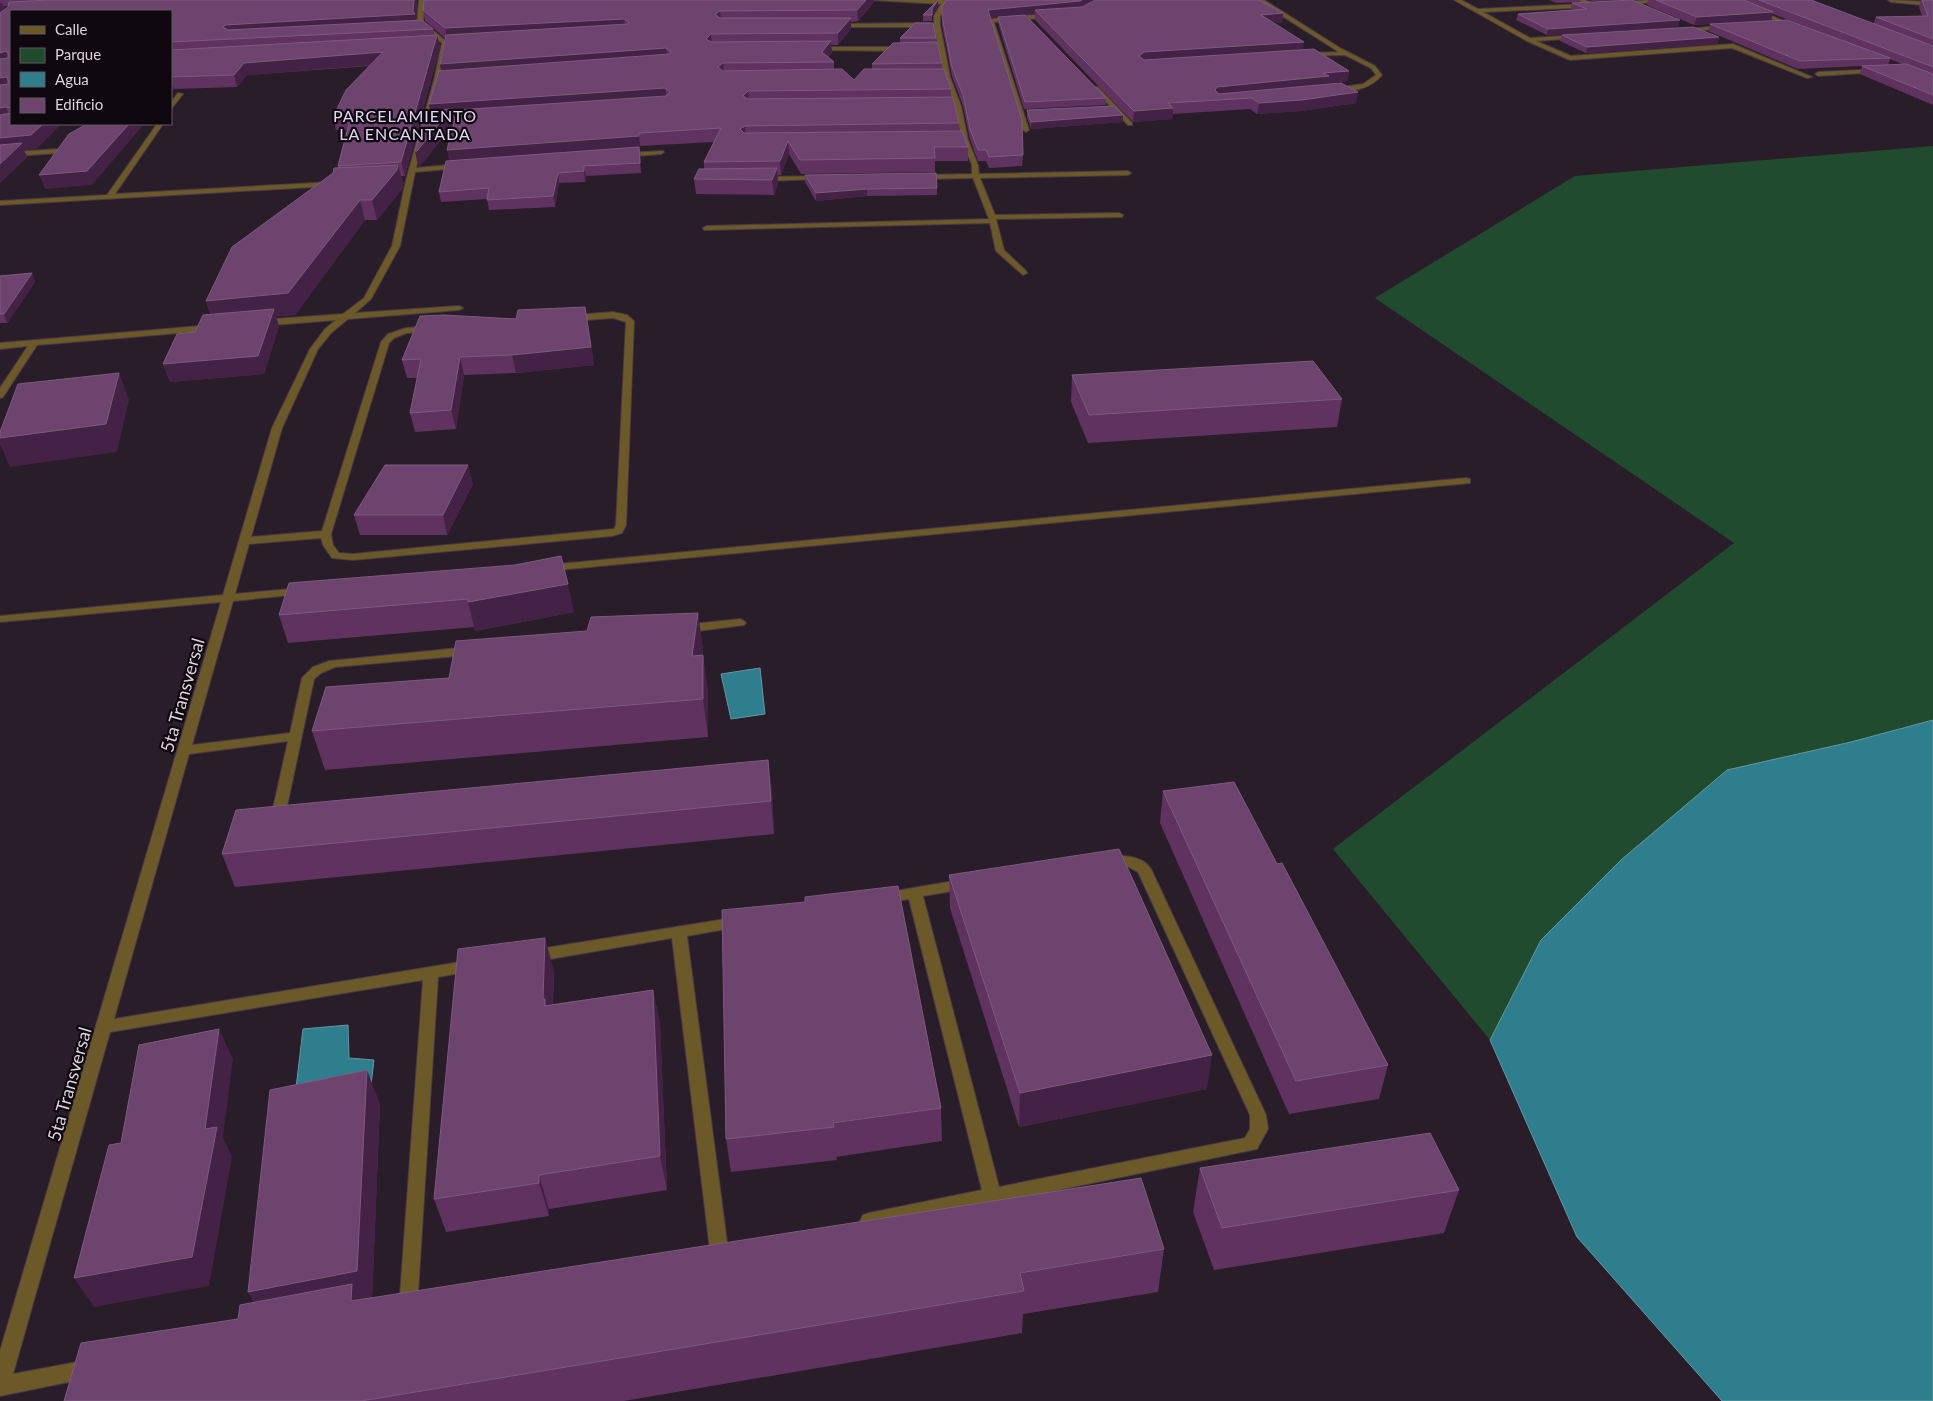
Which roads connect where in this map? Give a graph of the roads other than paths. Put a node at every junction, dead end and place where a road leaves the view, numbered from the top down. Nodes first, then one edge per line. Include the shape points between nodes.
1 (422, 0) edge
2 (875, 0) edge
3 (1260, 0) edge
4 (1457, 0) edge
5 (1581, 0) edge
6 (1675, 0) edge
7 (1729, 0) edge
8 (1891, 0) edge
9 (944, 2) edge
10 (1633, 2) junction
11 (1617, 3) edge
12 (1601, 4) edge
13 (1933, 4) edge
14 (1593, 5) junction
15 (1650, 10) edge
16 (1475, 11) junction
17 (1062, 15) edge
18 (1028, 17) junction
19 (1676, 21) edge
20 (1786, 23) junction
21 (1034, 24) edge
22 (1767, 24) edge
23 (937, 25) junction
24 (829, 26) edge
25 (1730, 26) edge
26 (1795, 26) edge
27 (415, 28) edge
28 (424, 28) junction
29 (1693, 29) junction
30 (1674, 30) edge
31 (1587, 36) edge
32 (1709, 36) edge
33 (1717, 39) edge
34 (1529, 40) junction
35 (1734, 46) junction
36 (910, 48) edge
37 (930, 48) edge
38 (940, 48) junction
39 (811, 49) edge
40 (1345, 53) junction
41 (1297, 56) edge
42 (1885, 70) edge
43 (1818, 74) dead end
44 (937, 77) edge
45 (947, 77) junction
46 (1808, 77) dead end
47 (1088, 80) edge
48 (1330, 90) edge
49 (180, 94) edge
50 (172, 106) edge
51 (948, 106) edge
52 (958, 106) junction
53 (1106, 109) edge
54 (1115, 109) junction
55 (1030, 112) edge
56 (1021, 113) junction
57 (1130, 124) edge
58 (88, 125) edge
59 (159, 125) edge
60 (1026, 130) dead end
61 (965, 140) junction
62 (955, 141) edge
63 (662, 152) dead end
64 (0, 155) edge
65 (612, 156) edge
66 (472, 166) edge
67 (1128, 173) dead end
68 (976, 176) junction
69 (407, 177) junction
70 (907, 177) edge
71 (828, 178) edge
72 (759, 179) edge
73 (339, 184) edge
74 (110, 196) junction
75 (0, 203) edge
76 (1119, 215) dead end
77 (993, 219) junction
78 (707, 228) dead end
79 (1023, 273) dead end
80 (459, 308) dead end
81 (345, 316) junction
82 (248, 325) edge
83 (219, 327) edge
84 (34, 344) junction
85 (0, 346) edge
86 (0, 395) edge
87 (1466, 481) dead end
88 (326, 534) junction
89 (245, 541) junction
90 (536, 569) edge
91 (318, 590) edge
92 (229, 598) junction
93 (0, 619) edge
94 (740, 623) dead end
95 (671, 630) edge
96 (482, 649) edge
97 (295, 736) junction
98 (185, 750) junction
99 (296, 820) edge
100 (1094, 863) edge
101 (981, 882) edge
102 (914, 893) junction
103 (866, 901) edge
104 (758, 919) edge
105 (679, 932) junction
106 (517, 958) edge
107 (488, 963) edge
108 (431, 973) junction
109 (104, 1027) junction
110 (993, 1197) junction
111 (856, 1223) edge
112 (738, 1246) edge
113 (719, 1250) junction
114 (699, 1253) edge
115 (428, 1305) edge
116 (408, 1308) junction
117 (389, 1312) edge
118 (107, 1366) edge
119 (0, 1386) edge

1 - 28 street via 420,22
2 - 9 street
3 - 40 street
4 - 16 street
5 - 14 street
6 - 10 street
7 - 20 street
8 - 13 street
9 - 23 street via 936,16
10 - 11 street
10 - 15 street
12 - 14 street
14 - 16 street
16 - 34 street
17 - 18 street
18 - 21 street
18 - 56 street via 991,21
19 - 29 street
20 - 22 street
20 - 26 street
23 - 24 street
23 - 38 street
25 - 29 street
27 - 28 street
28 - 69 street, 5ta Transversal via 445,43 442,80
29 - 30 street
29 - 32 street
31 - 34 street
33 - 35 street
34 - 35 street via 1564,57 1576,59
35 - 46 street
36 - 39 street
37 - 38 street
38 - 45 street
40 - 41 street
40 - 48 street via 1373,67 1379,75 1375,81 1358,88
42 - 43 street
44 - 45 street
45 - 52 street
47 - 54 street
49 - 50 street
51 - 52 street
52 - 61 street
53 - 54 street
54 - 57 street
55 - 56 street
56 - 60 street
58 - 64 street via 86,137 59,151
59 - 74 street
61 - 62 street
61 - 68 street
63 - 65 street
66 - 69 street
67 - 68 street
68 - 70 street
68 - 77 street
69 - 81 street, 5ta Transversal via 396,246 367,299
71 - 72 street
73 - 74 street
74 - 75 street
76 - 77 street
77 - 78 street
77 - 79 street via 1000,251
80 - 81 street
81 - 82 street
81 - 89 street, 5ta Transversal via 314,349 277,428
83 - 84 street
84 - 85 street
84 - 86 street
87 - 90 street
88 - 88 street via 385,342 391,336 406,331 613,315 630,321 618,531 353,557 336,556 328,545
88 - 89 street
89 - 92 street, 5ta Transversal
91 - 92 street
92 - 93 street
92 - 98 street, 5ta Transversal
94 - 95 street
96 - 97 street via 333,664 317,670 308,678
97 - 98 street
97 - 99 street via 279,813
98 - 109 street, 5ta Transversal
100 - 110 street via 1130,861 1144,869 1258,1115 1259,1129 1251,1144
101 - 102 street
102 - 103 street
102 - 110 street
104 - 105 street
105 - 106 street
105 - 113 street
107 - 108 street
108 - 109 street
108 - 116 street
109 - 119 street, 5ta Transversal
110 - 111 street
112 - 113 street
113 - 114 street
115 - 116 street
116 - 117 street
118 - 119 street

